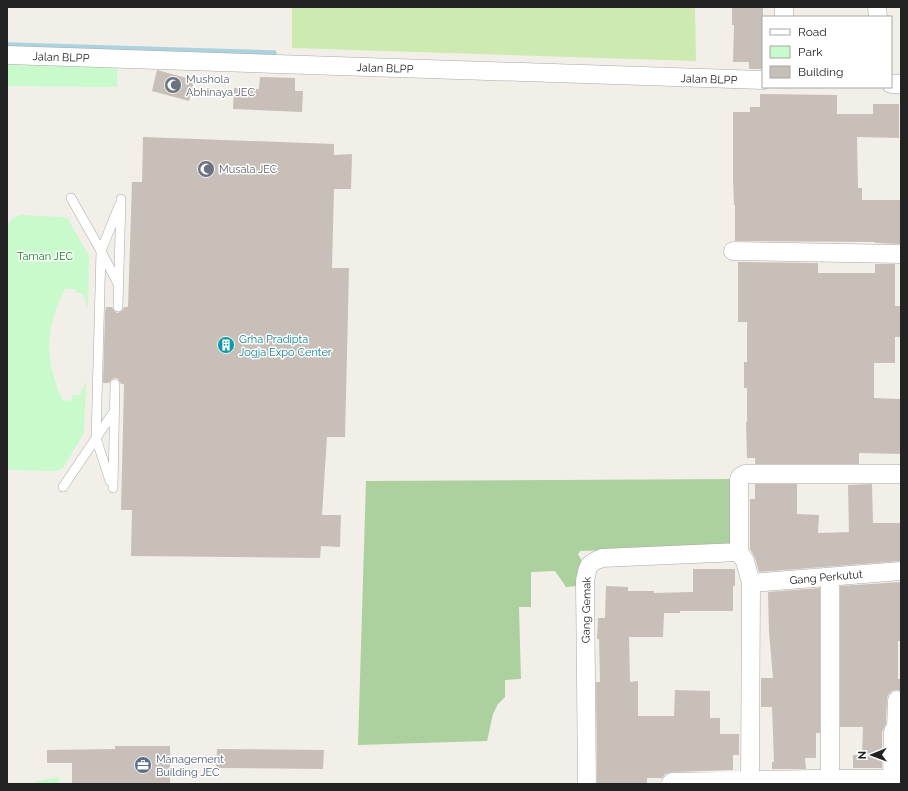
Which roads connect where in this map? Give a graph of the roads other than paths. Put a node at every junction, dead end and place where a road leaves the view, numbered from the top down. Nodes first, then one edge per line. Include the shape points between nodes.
1 (7, 55) edge
2 (762, 80) edge
3 (71, 198) dead end
4 (101, 251) junction
5 (733, 251) dead end
6 (901, 254) edge
7 (119, 287) junction
8 (118, 307) dead end
9 (115, 384) dead end
10 (115, 410) junction
11 (96, 438) junction
12 (901, 474) edge
13 (63, 487) dead end
14 (738, 552) junction
15 (901, 571) edge
16 (830, 577) junction
17 (751, 583) junction
18 (897, 700) dead end
19 (830, 779) junction
20 (897, 779) edge
21 (750, 780) junction
22 (812, 781) edge
23 (587, 784) edge
24 (670, 784) edge

1 - 2 street, Jalan BLPP
3 - 4 lane
4 - 7 lane
4 - 7 lane via 121,199
4 - 11 lane
5 - 6 street
7 - 8 lane
9 - 10 lane
10 - 11 lane
10 - 11 lane via 113,488
11 - 13 lane
12 - 14 street via 745,474 739,479
14 - 17 street via 745,561
14 - 23 street, Gang Gemak via 602,558 588,567 585,581
15 - 16 street, Gang Perkutut
16 - 17 street, Gang Perkutut
16 - 19 street
17 - 21 street
18 - 20 street via 896,727 893,732
19 - 20 street
19 - 22 street
21 - 22 street
21 - 24 street

